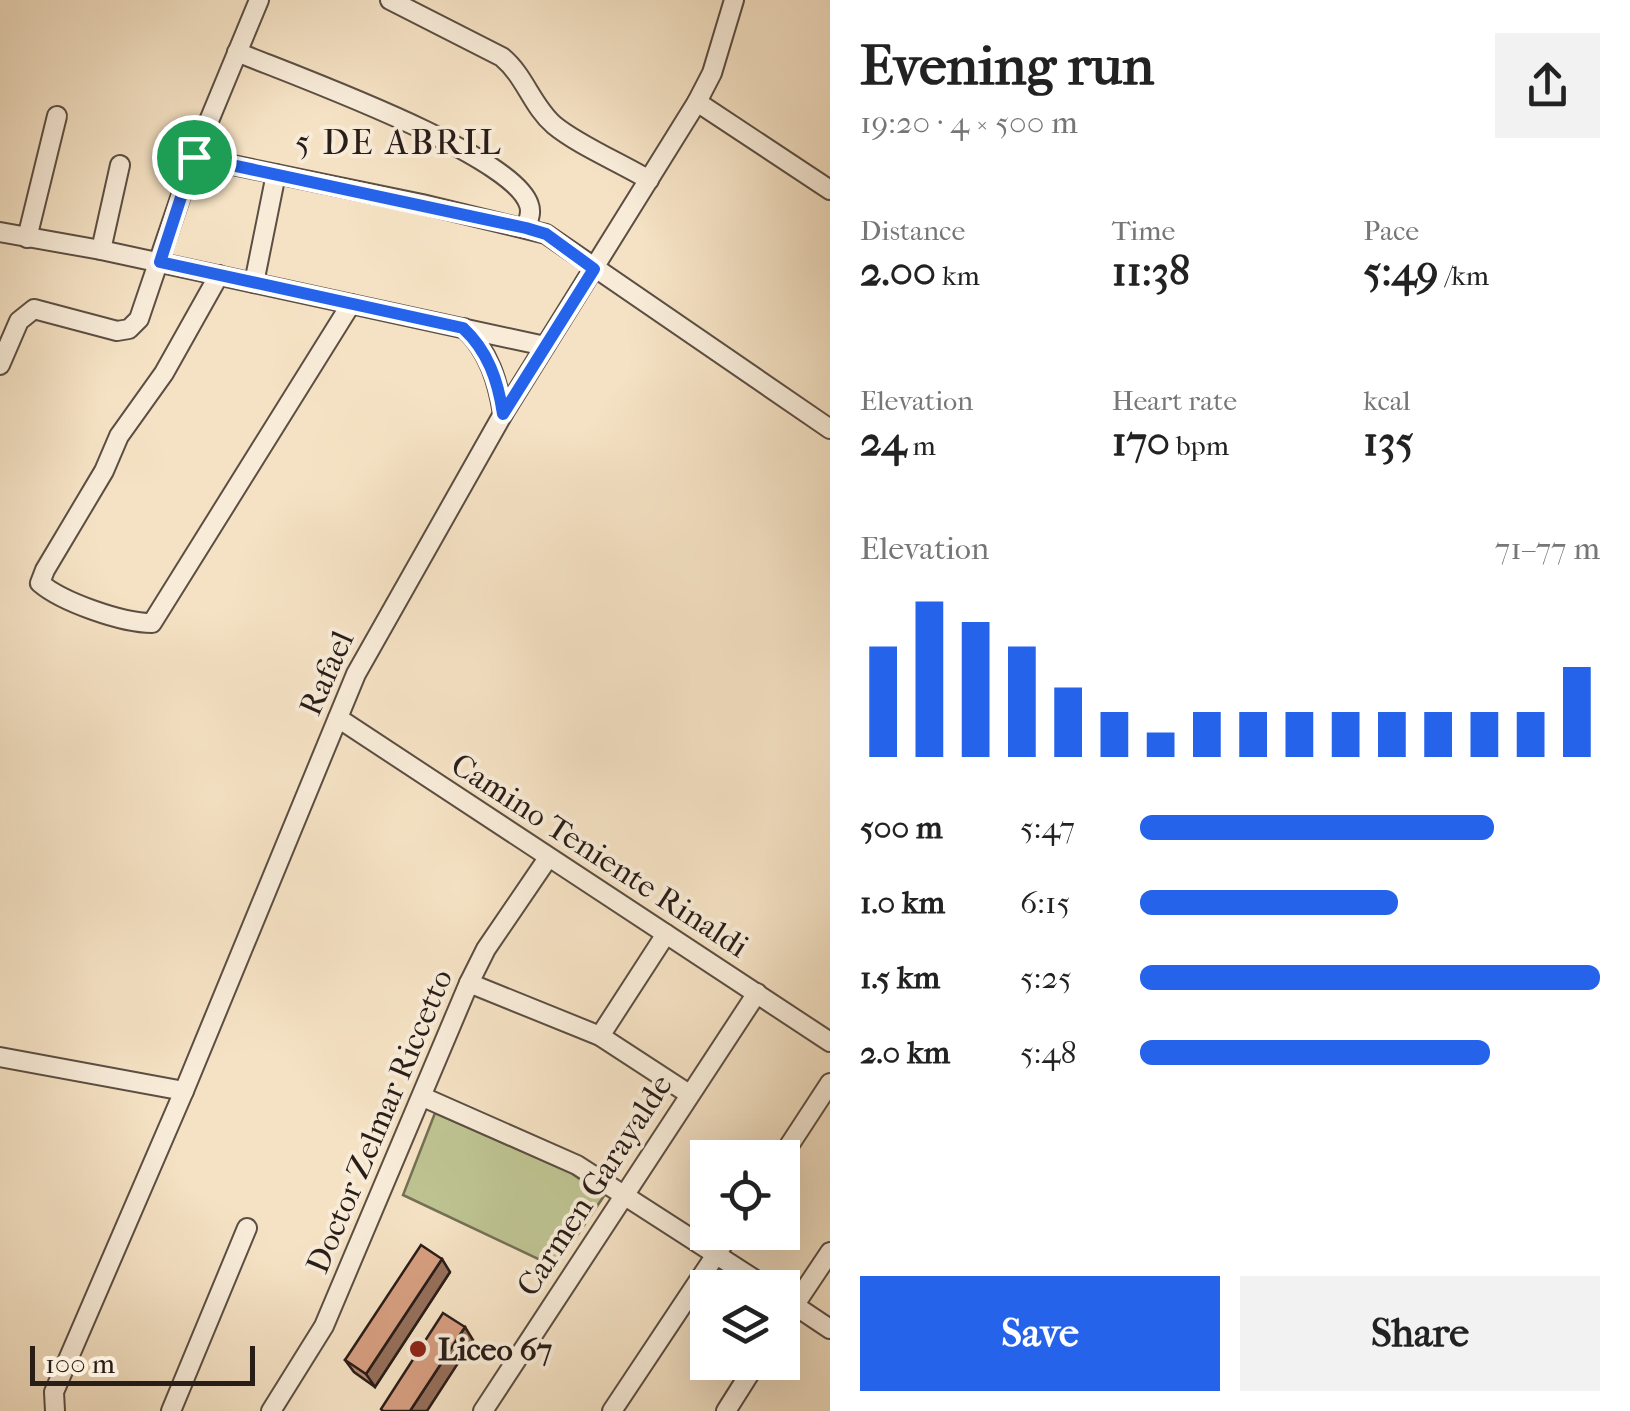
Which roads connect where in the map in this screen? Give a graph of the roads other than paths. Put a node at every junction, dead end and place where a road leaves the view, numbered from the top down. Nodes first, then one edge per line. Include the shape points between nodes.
1 (259, 0) edge
2 (390, 0) edge
3 (734, 0) edge
4 (237, 52) junction
5 (697, 102) junction
6 (57, 116) dead end
7 (194, 157) junction
8 (120, 165) dead end
9 (276, 174) junction
10 (649, 180) junction
11 (830, 190) edge
12 (526, 228) junction
13 (0, 232) edge
14 (27, 238) junction
15 (101, 250) junction
16 (160, 262) junction
17 (594, 269) junction
18 (219, 275) junction
19 (254, 283) junction
20 (352, 304) junction
21 (463, 328) junction
22 (544, 346) junction
23 (0, 365) edge
24 (503, 414) junction
25 (830, 429) edge
26 (338, 718) junction
27 (548, 858) junction
28 (666, 934) junction
29 (469, 983) junction
30 (757, 993) junction
31 (600, 1036) junction
32 (830, 1042) edge
33 (0, 1057) edge
34 (830, 1083) edge
35 (184, 1091) junction
36 (689, 1094) junction
37 (423, 1097) junction
38 (792, 1140) edge
39 (624, 1194) junction
40 (247, 1228) dead end
41 (719, 1250) edge
42 (830, 1252) edge
43 (717, 1253) junction
44 (742, 1270) edge
45 (800, 1288) edge
46 (800, 1309) edge
47 (830, 1329) edge
48 (746, 1380) edge
49 (485, 1410) edge
50 (55, 1411) edge
51 (171, 1411) edge
52 (271, 1411) edge
53 (612, 1411) edge
54 (726, 1411) edge

1 - 4 street
2 - 10 street via 502,57 553,124
3 - 5 street, Rafael
4 - 7 street
4 - 12 street via 443,138 482,161 527,201
5 - 10 street, Rafael
5 - 11 street
6 - 14 street
7 - 9 street
7 - 16 street
8 - 15 street
9 - 12 street
9 - 19 street
10 - 17 street, Rafael
12 - 17 street via 546,234
13 - 14 street
14 - 15 street
15 - 16 street
16 - 18 street
16 - 23 street via 129,329 34,309 19,320
17 - 22 street, Rafael
17 - 25 street
18 - 19 street
18 - 20 street via 46,570 40,582 58,596 152,623
19 - 20 street
20 - 21 street
21 - 22 street
21 - 24 street via 483,350
22 - 24 street, Rafael
24 - 26 street, Rafael via 375,635
26 - 27 street, Camino Teniente Rinaldi
26 - 35 street, Rafael
27 - 28 street, Camino Teniente Rinaldi
27 - 29 street, Doctor Zelmar Riccetto
28 - 30 street, Camino Teniente Rinaldi
28 - 31 street
29 - 31 street
29 - 37 street, Doctor Zelmar Riccetto
30 - 32 street, Camino Teniente Rinaldi
30 - 36 street, Carmen Garayalde
31 - 36 street
33 - 35 street
34 - 38 street
35 - 50 street, Rafael via 54,1392
36 - 39 street, Carmen Garayalde
37 - 39 street via 577,1165
37 - 52 street, Doctor Zelmar Riccetto via 319,1335
39 - 43 street
39 - 49 street, Carmen Garayalde
40 - 51 street
41 - 43 street
42 - 45 street
43 - 44 street
43 - 53 street
46 - 47 street
48 - 54 street

